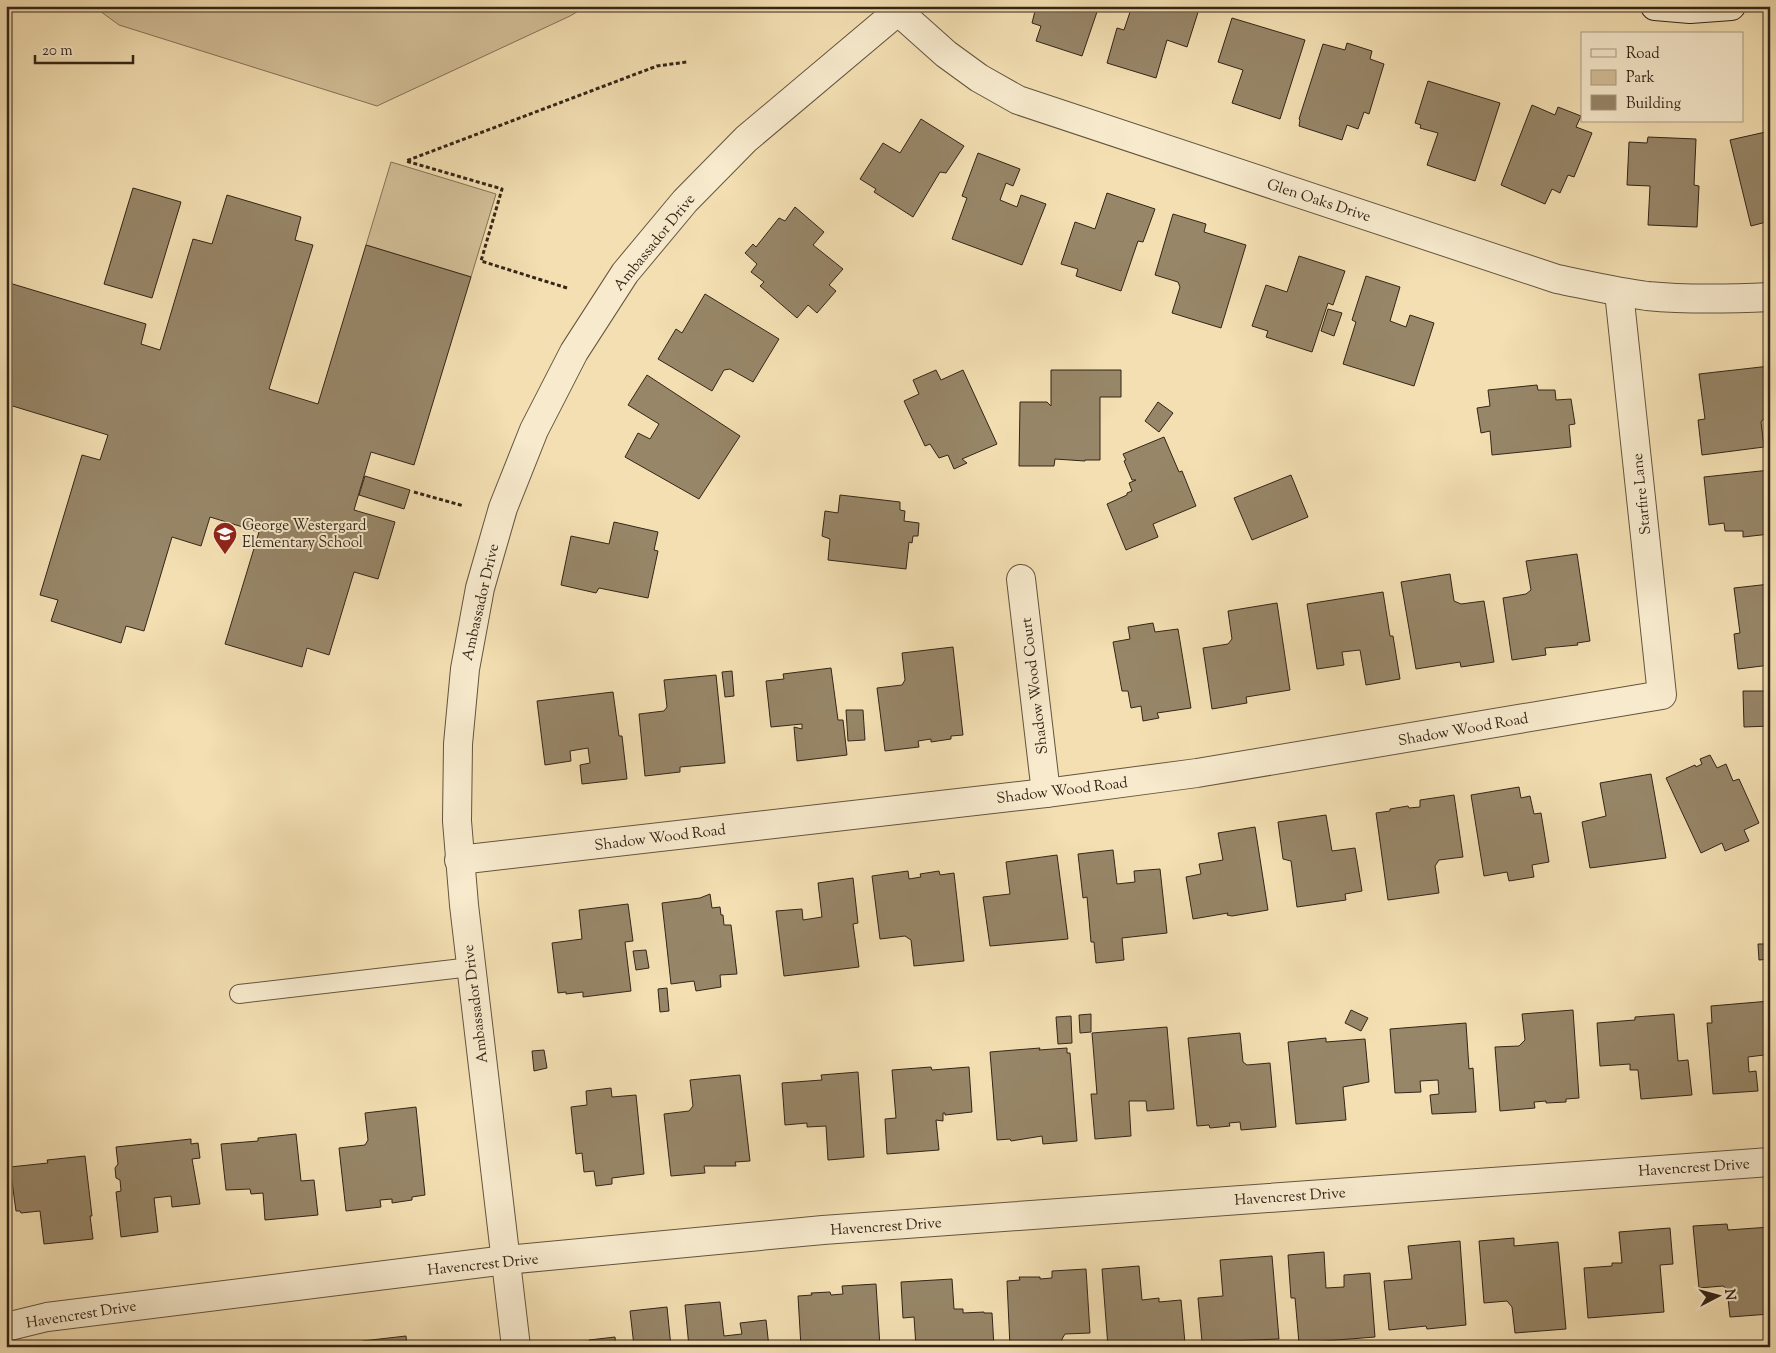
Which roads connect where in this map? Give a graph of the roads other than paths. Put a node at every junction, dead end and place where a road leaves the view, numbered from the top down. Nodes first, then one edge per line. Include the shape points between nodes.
1 (1655, 6) edge
2 (1731, 6) edge
3 (901, 9) edge
4 (1619, 292) junction
5 (1770, 297) edge
6 (1021, 579) dead end
7 (1662, 695) joint
8 (1046, 793) junction
9 (459, 860) junction
10 (471, 967) junction
11 (239, 994) dead end
12 (1770, 1162) edge
13 (506, 1260) junction
14 (6, 1327) edge
15 (516, 1347) edge

1 - 2 street via 1690,9
3 - 4 street, Glen Oaks Drive via 946,54 978,78 1018,100 1557,279
3 - 9 street, Ambassador Drive via 746,139 685,201 625,273 574,352 534,430 504,508 480,588 465,669 458,744
4 - 5 street, Glen Oaks Drive via 1716,300
4 - 7 street, Starfire Lane
6 - 8 street, Shadow Wood Court
7 - 8 street, Shadow Wood Road via 1198,773
8 - 9 street, Shadow Wood Road
9 - 10 street, Ambassador Drive
10 - 11 lane
10 - 13 street, Ambassador Drive
12 - 13 street, Havencrest Drive via 823,1230
13 - 14 street, Havencrest Drive via 47,1317
13 - 15 street, Ambassador Drive

